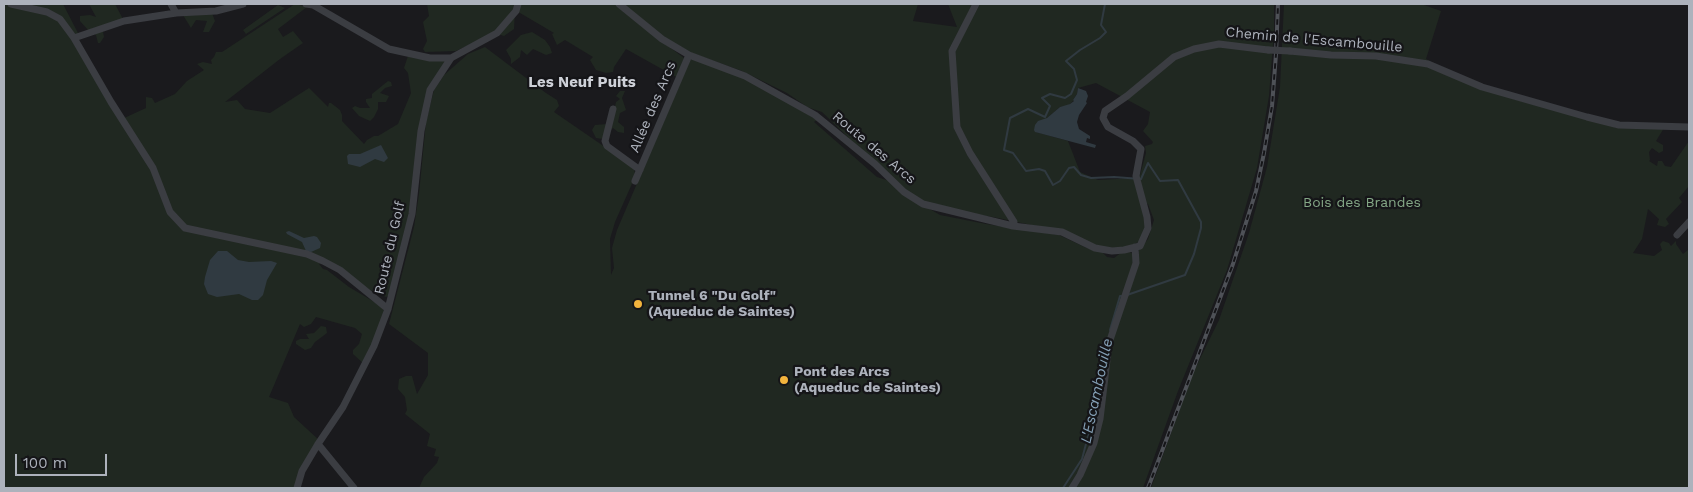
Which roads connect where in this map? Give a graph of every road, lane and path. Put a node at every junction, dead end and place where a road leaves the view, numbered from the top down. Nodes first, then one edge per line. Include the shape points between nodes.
1 (11, 4) edge
2 (171, 4) edge
3 (243, 4) edge
4 (306, 4) edge
5 (518, 4) edge
6 (619, 4) edge
7 (976, 4) edge
8 (176, 13) junction
9 (74, 38) junction
10 (689, 55) junction
11 (451, 58) junction
12 (613, 109) dead end
13 (1689, 127) edge
14 (640, 170) junction
15 (635, 181) dead end
16 (1689, 222) edge
17 (1013, 226) junction
18 (1677, 235) dead end
19 (1135, 247) junction
20 (388, 309) junction
21 (318, 444) junction
22 (297, 488) edge
23 (354, 488) edge
24 (1072, 488) edge

1 - 9 street via 47,12 60,19
2 - 8 street
3 - 8 street via 216,11
4 - 11 street via 388,49 430,58
5 - 11 street, Route du Golf via 516,12 497,33
6 - 10 street, Route des Arcs via 662,39
7 - 17 street via 952,51 957,126 970,153 1014,222
8 - 9 street via 124,21
9 - 20 street via 153,168 170,212 185,228 315,257 340,270
10 - 14 street, Allée des Arcs
10 - 17 street, Route des Arcs via 745,76 815,115 904,192 923,204
11 - 20 street, Route du Golf via 430,90 421,131 412,214
12 - 14 street, Allée des Arcs via 606,144
13 - 19 street, Chemin de l'Escambouille, bridge via 1619,124 1587,117 1482,87 1428,64 1376,56 1219,44 1194,49 1174,57 1104,111 1103,118 1108,128 1141,149 1137,179 1148,228 1140,246
14 - 15 street, Allée des Arcs
16 - 18 street
17 - 19 street, Route des Arcs via 1062,232 1095,248 1124,250
19 - 24 street, Chemin de l'Escambouille via 1136,263 1109,343 1094,443
20 - 21 street, Route du Golf via 374,346 343,407
21 - 22 street, Route du Golf via 302,471
21 - 23 street

